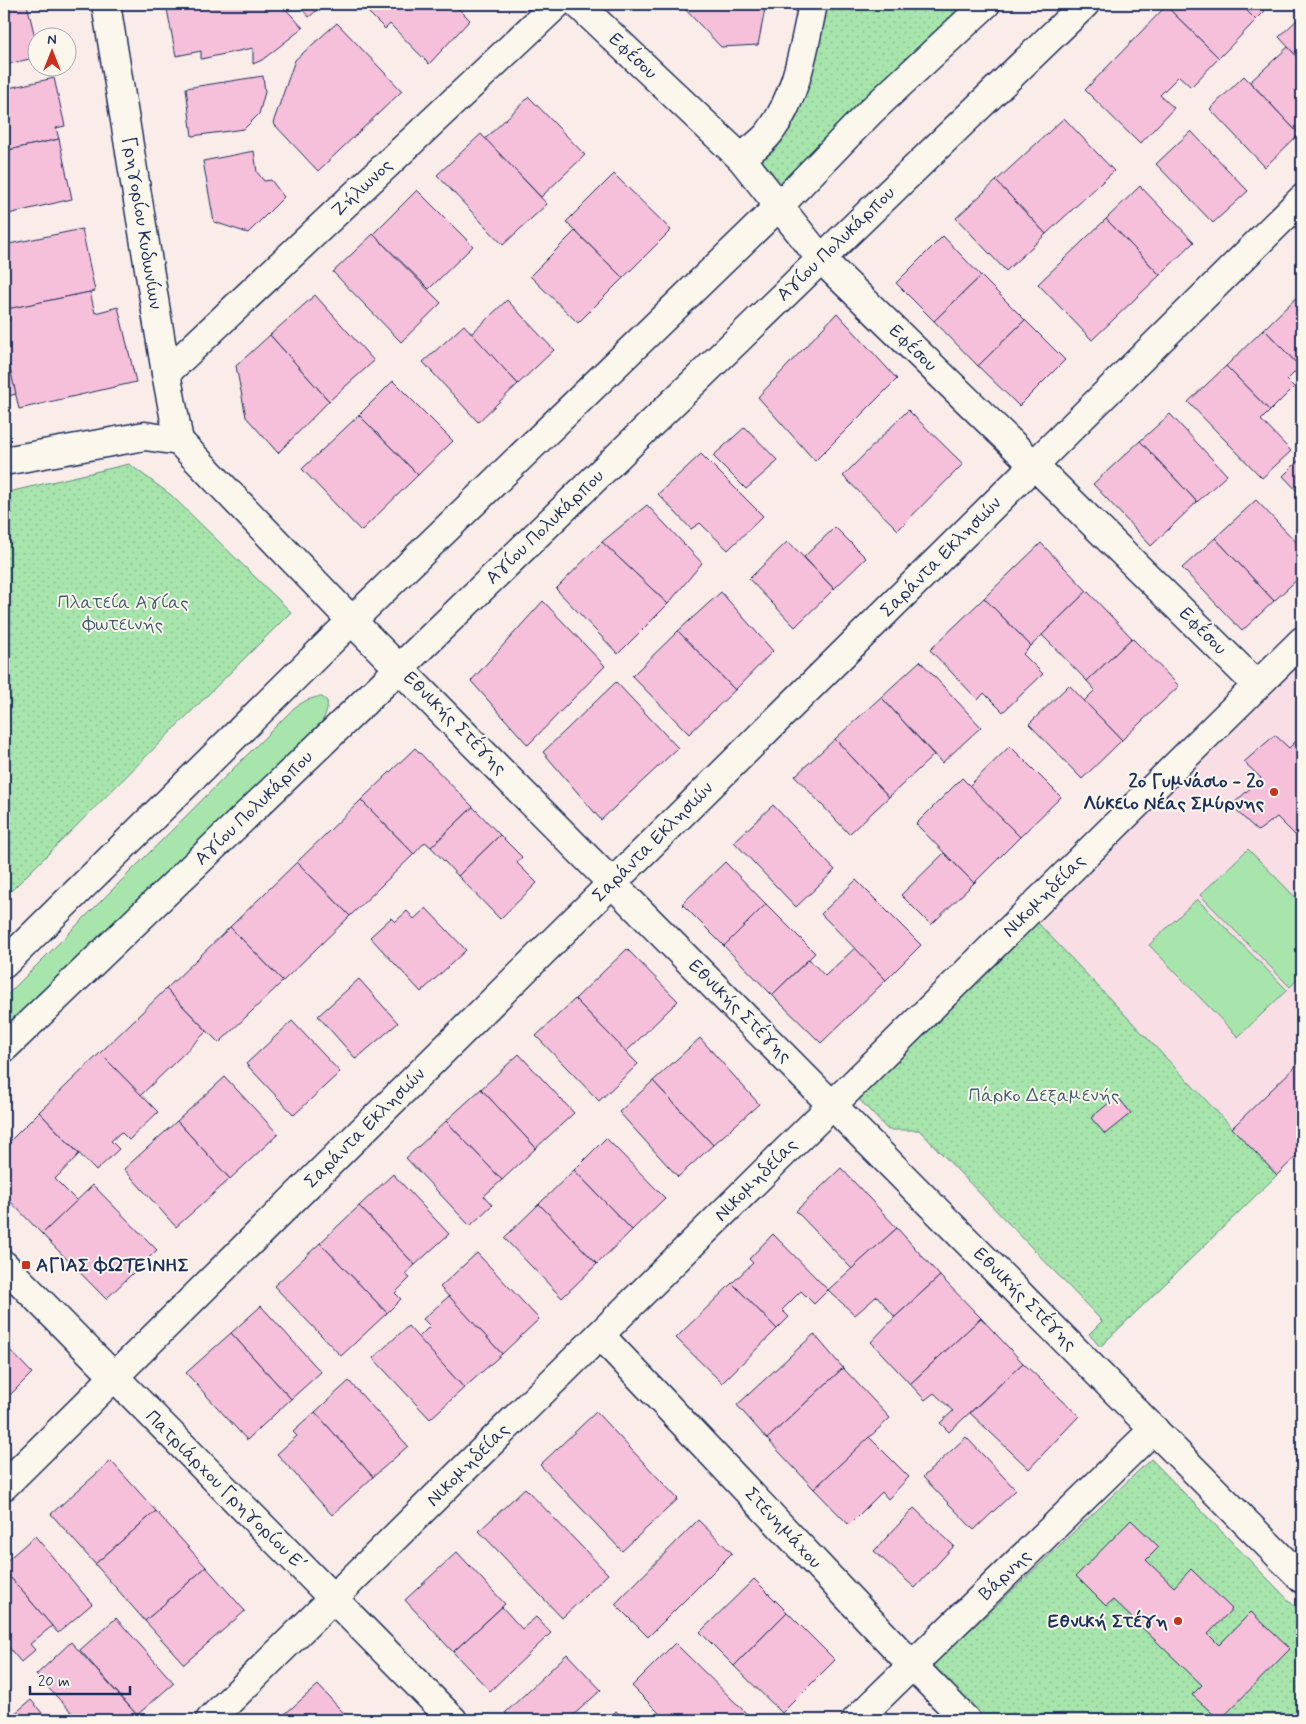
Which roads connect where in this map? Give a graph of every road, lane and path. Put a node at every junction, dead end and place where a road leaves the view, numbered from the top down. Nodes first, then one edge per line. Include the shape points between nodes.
1 (106, 4) edge
2 (557, 4) edge
3 (578, 4) edge
4 (813, 4) edge
5 (1085, 4) edge
6 (979, 6) edge
7 (741, 158) junction
8 (1302, 199) edge
9 (780, 206) junction
10 (820, 258) junction
11 (166, 373) junction
12 (179, 441) junction
13 (4, 461) edge
14 (1034, 465) junction
15 (352, 621) junction
16 (1302, 641) edge
17 (400, 668) junction
18 (1257, 685) junction
19 (612, 882) junction
20 (4, 964) edge
21 (4, 1048) edge
22 (833, 1105) junction
23 (4, 1265) edge
24 (600, 1335) junction
25 (114, 1377) junction
26 (1154, 1429) junction
27 (4, 1486) edge
28 (1302, 1579) edge
29 (333, 1599) junction
30 (913, 1666) junction
31 (210, 1720) edge
32 (453, 1720) edge
33 (856, 1720) edge
34 (966, 1720) edge

1 - 11 street, Γρηγορίου Κυδωνίων
2 - 11 street, Ζήλωνος
3 - 7 street, Εφέσου
4 - 7 street via 788,99 769,133
5 - 10 street, Αγίου Πολυκάρπου
6 - 9 street via 870,112
7 - 9 street, Εφέσου
8 - 14 street, Σαράντα Εκλησιών
9 - 10 street, Εφέσου
9 - 15 street
10 - 14 street, Εφέσου
10 - 17 street, Αγίου Πολυκάρπου
11 - 12 street, Γρηγορίου Κυδωνίων
12 - 13 street via 145,436
12 - 15 street, Εθνικής Στέγης
14 - 18 street, Εφέσου
14 - 19 street, Σαράντα Εκλησιών
15 - 17 street, Εθνικής Στέγης
15 - 20 street
16 - 18 street, Νικομηδείας
17 - 19 street, Εθνικής Στέγης
17 - 21 street, Αγίου Πολυκάρπου
18 - 22 street, Νικομηδείας
19 - 22 street, Εθνικής Στέγης
19 - 25 street, Σαράντα Εκλησιών
22 - 24 street, Νικομηδείας
22 - 26 street, Εθνικής Στέγης
23 - 25 street, Πατριάρχου Γρηγορίου Ε΄
24 - 29 street, Νικομηδείας
24 - 30 street, Στενημάχου
25 - 27 street, Σαράντα Εκλησιών
25 - 29 street, Πατριάρχου Γρηγορίου Ε΄
26 - 28 street, Εθνικής Στέγης
26 - 30 street, Βάρνης
29 - 31 street, Νικομηδείας
29 - 32 street, Πατριάρχου Γρηγορίου Ε΄
30 - 33 street, Βάρνης
30 - 34 street, Στενημάχου

